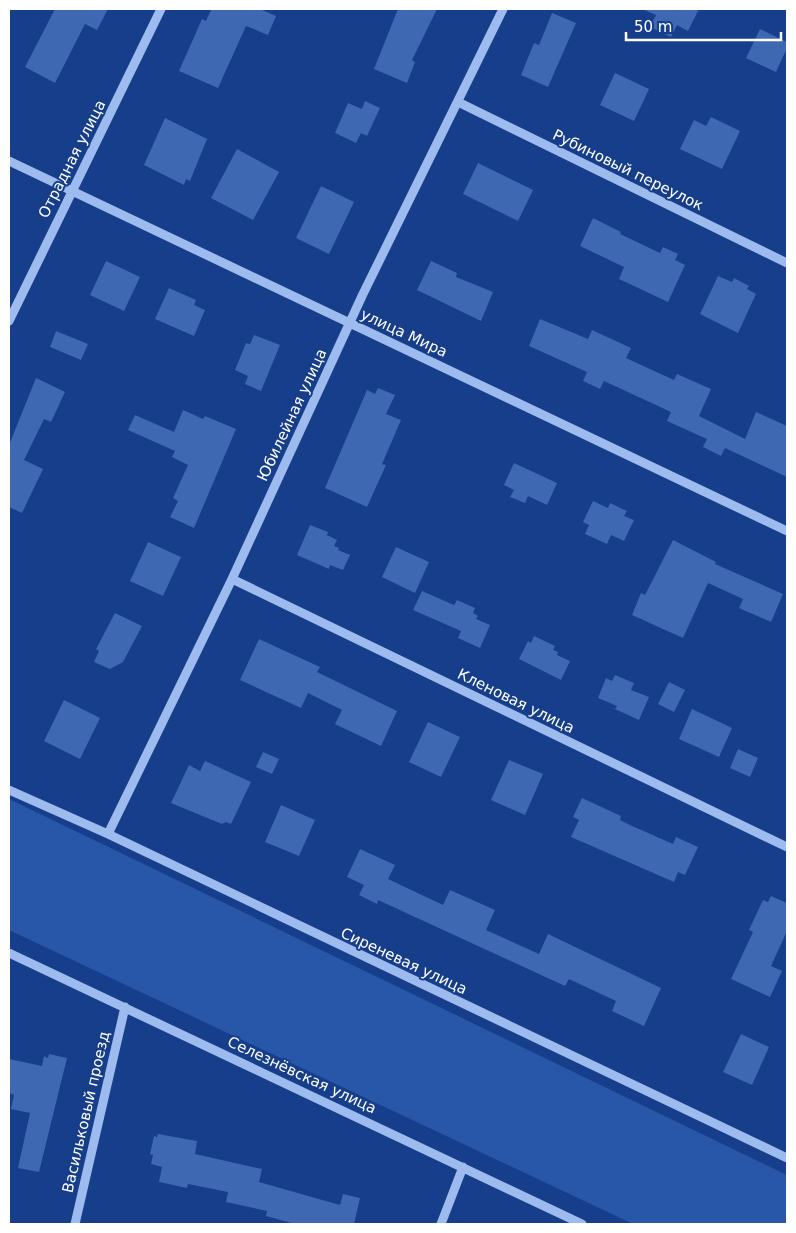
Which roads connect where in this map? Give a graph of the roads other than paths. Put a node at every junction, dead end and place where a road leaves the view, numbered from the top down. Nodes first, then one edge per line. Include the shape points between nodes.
1 (161, 9) edge
2 (502, 9) edge
3 (458, 102) junction
4 (9, 161) edge
5 (72, 191) junction
6 (787, 263) edge
7 (9, 321) edge
8 (350, 322) junction
9 (787, 531) edge
10 (232, 579) junction
11 (9, 790) edge
12 (108, 834) junction
13 (787, 847) edge
14 (9, 952) edge
15 (125, 1007) junction
16 (787, 1158) edge
17 (463, 1167) junction
18 (75, 1224) edge
19 (441, 1224) edge
20 (582, 1224) edge

1 - 5 street, Отрадная улица
2 - 3 street, Юбилейная улица
3 - 6 street, Рубиновый переулок
3 - 8 street, Юбилейная улица
4 - 5 street, улица Мира
5 - 7 street, Отрадная улица
5 - 8 street, улица Мира
8 - 9 street, улица Мира
8 - 10 street, Юбилейная улица
10 - 12 street, Юбилейная улица
10 - 13 street, Кленовая улица
11 - 12 street, Сиреневая улица
12 - 16 street, Сиреневая улица
14 - 15 street, Селезнёвская улица
15 - 17 street, Селезнёвская улица
15 - 18 street, Васильковый проезд
17 - 19 street
17 - 20 street, Селезнёвская улица

